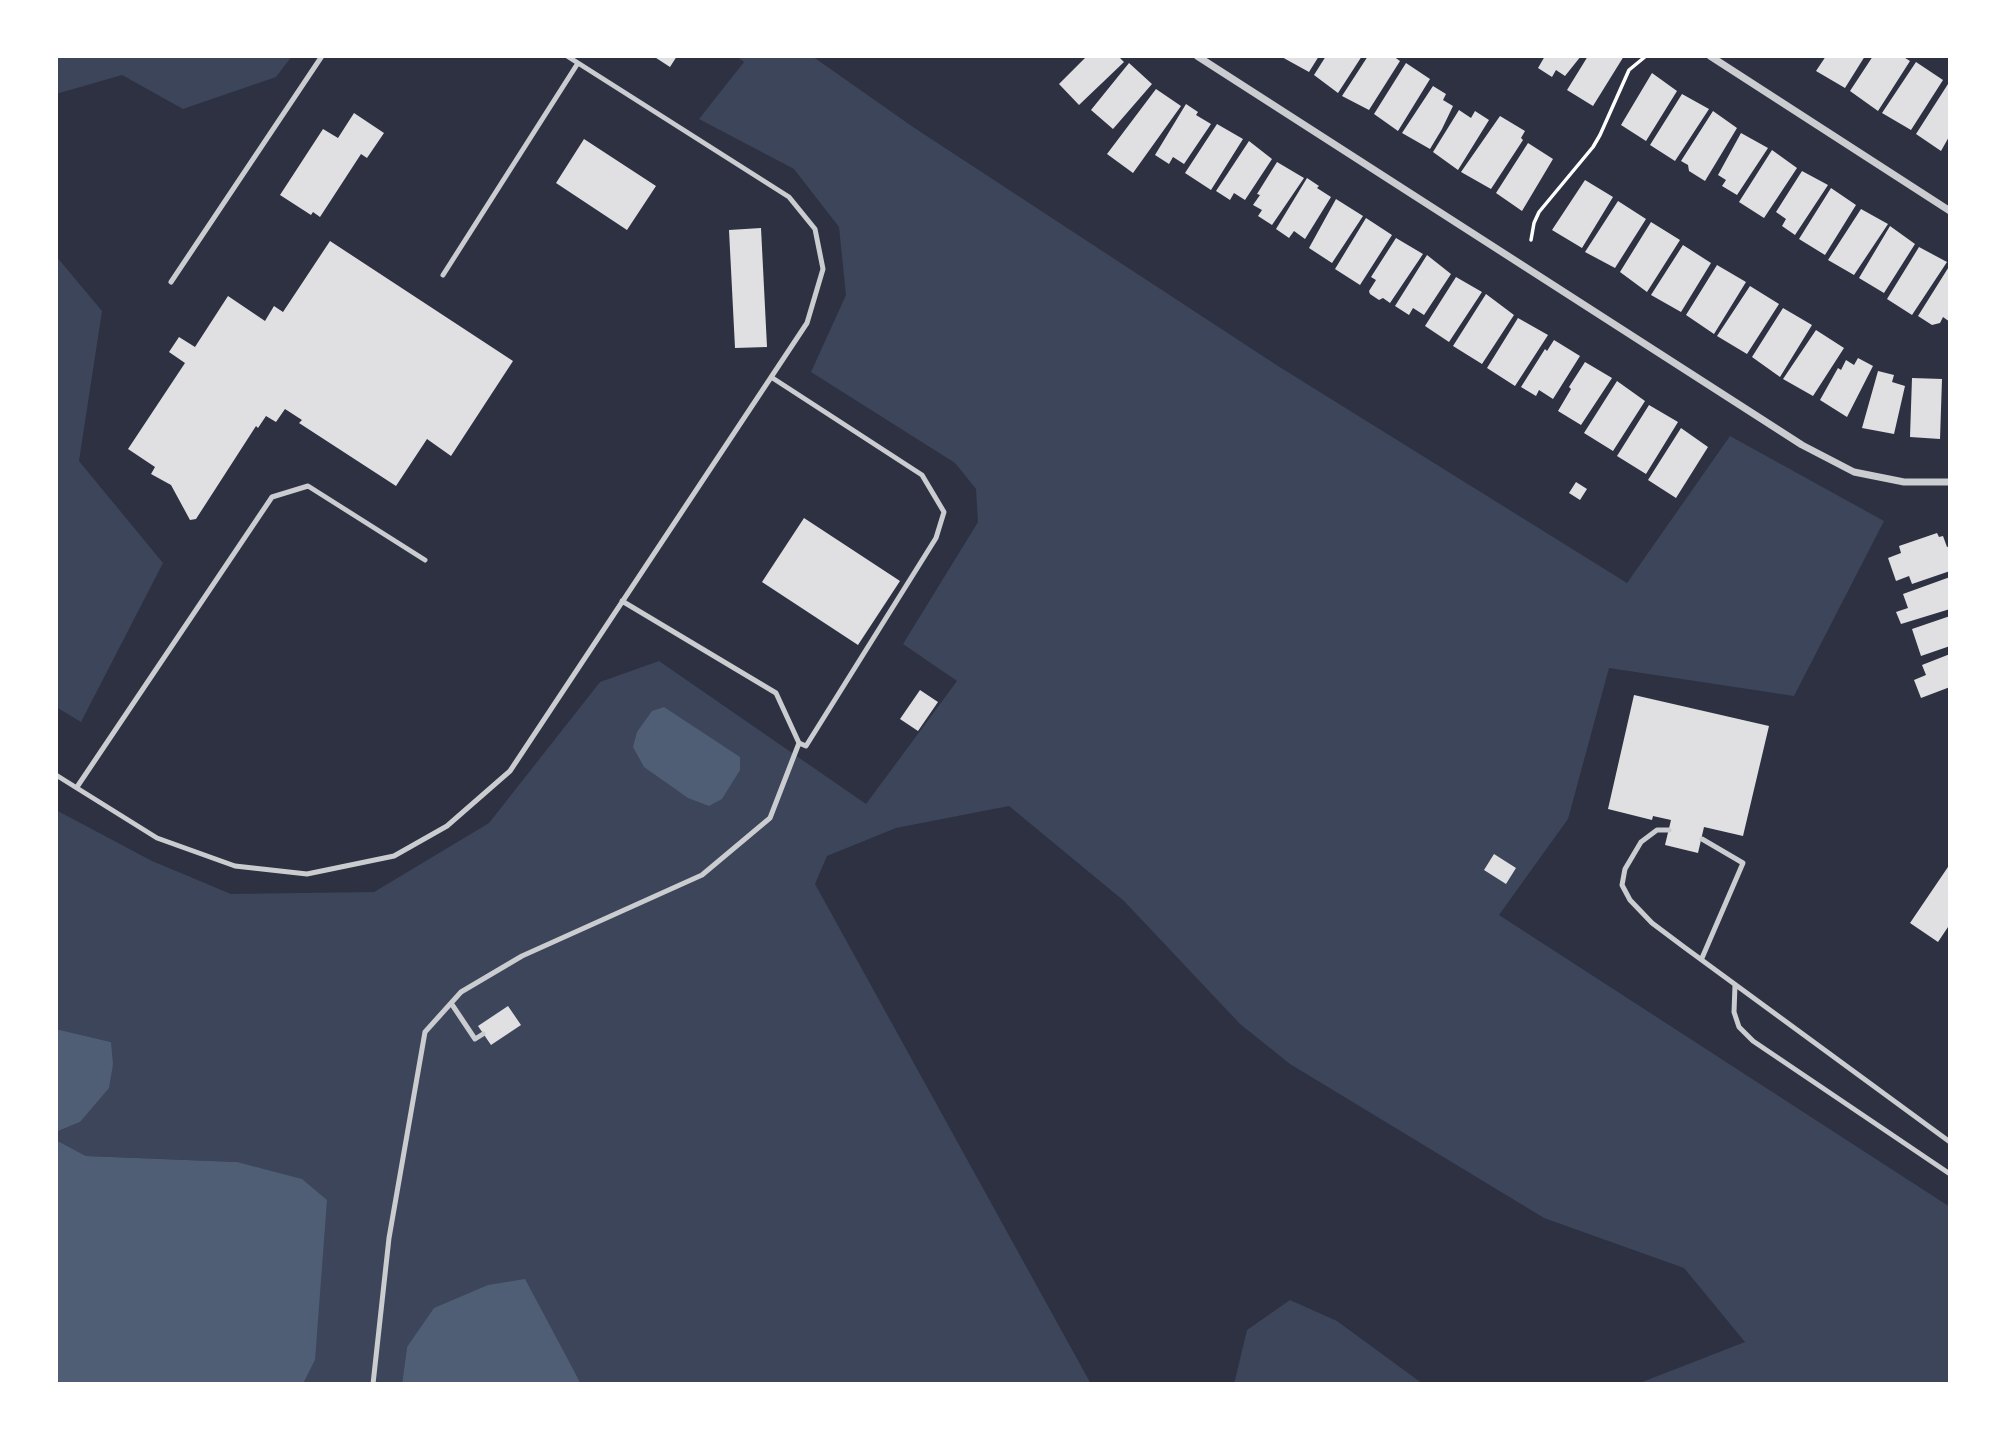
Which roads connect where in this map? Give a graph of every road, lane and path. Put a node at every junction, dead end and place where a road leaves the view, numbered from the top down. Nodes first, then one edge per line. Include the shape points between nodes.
1 (322, 56) edge
2 (567, 56) edge
3 (1198, 56) edge
4 (1646, 56) edge
5 (1710, 56) edge
6 (578, 63) junction
7 (1950, 211) edge
8 (1531, 240) dead end
9 (443, 275) dead end
10 (171, 282) dead end
11 (771, 377) junction
12 (1950, 482) edge
13 (425, 561) dead end
14 (622, 601) junction
15 (799, 743) junction
16 (56, 775) edge
17 (77, 788) junction
18 (1669, 830) dead end
19 (1702, 839) dead end
20 (1702, 958) junction
21 (1735, 985) junction
22 (451, 1003) junction
23 (483, 1034) dead end
24 (1950, 1142) edge
25 (1950, 1174) edge
26 (373, 1384) edge

1 - 10 lane
2 - 6 lane
3 - 12 street via 1802,445 1854,472 1904,482
4 - 8 path via 1629,70 1593,147 1539,212
5 - 7 street
6 - 9 lane
6 - 11 lane via 789,198 815,229 823,269 807,323
11 - 14 lane
11 - 15 lane via 922,475 944,512 936,538 806,746
13 - 17 lane via 309,486 272,498
14 - 15 lane via 776,693
14 - 17 lane via 510,771 447,826 394,856 307,874 235,866 157,838
15 - 22 lane via 769,818 702,875 522,956 461,992
16 - 17 lane
18 - 20 lane via 1657,830 1641,842 1625,869 1622,885 1653,923
19 - 20 lane via 1743,863
20 - 21 lane
21 - 24 lane
21 - 25 lane via 1734,1012 1739,1027 1753,1041
22 - 23 lane via 475,1039
22 - 26 lane via 425,1032 389,1238

